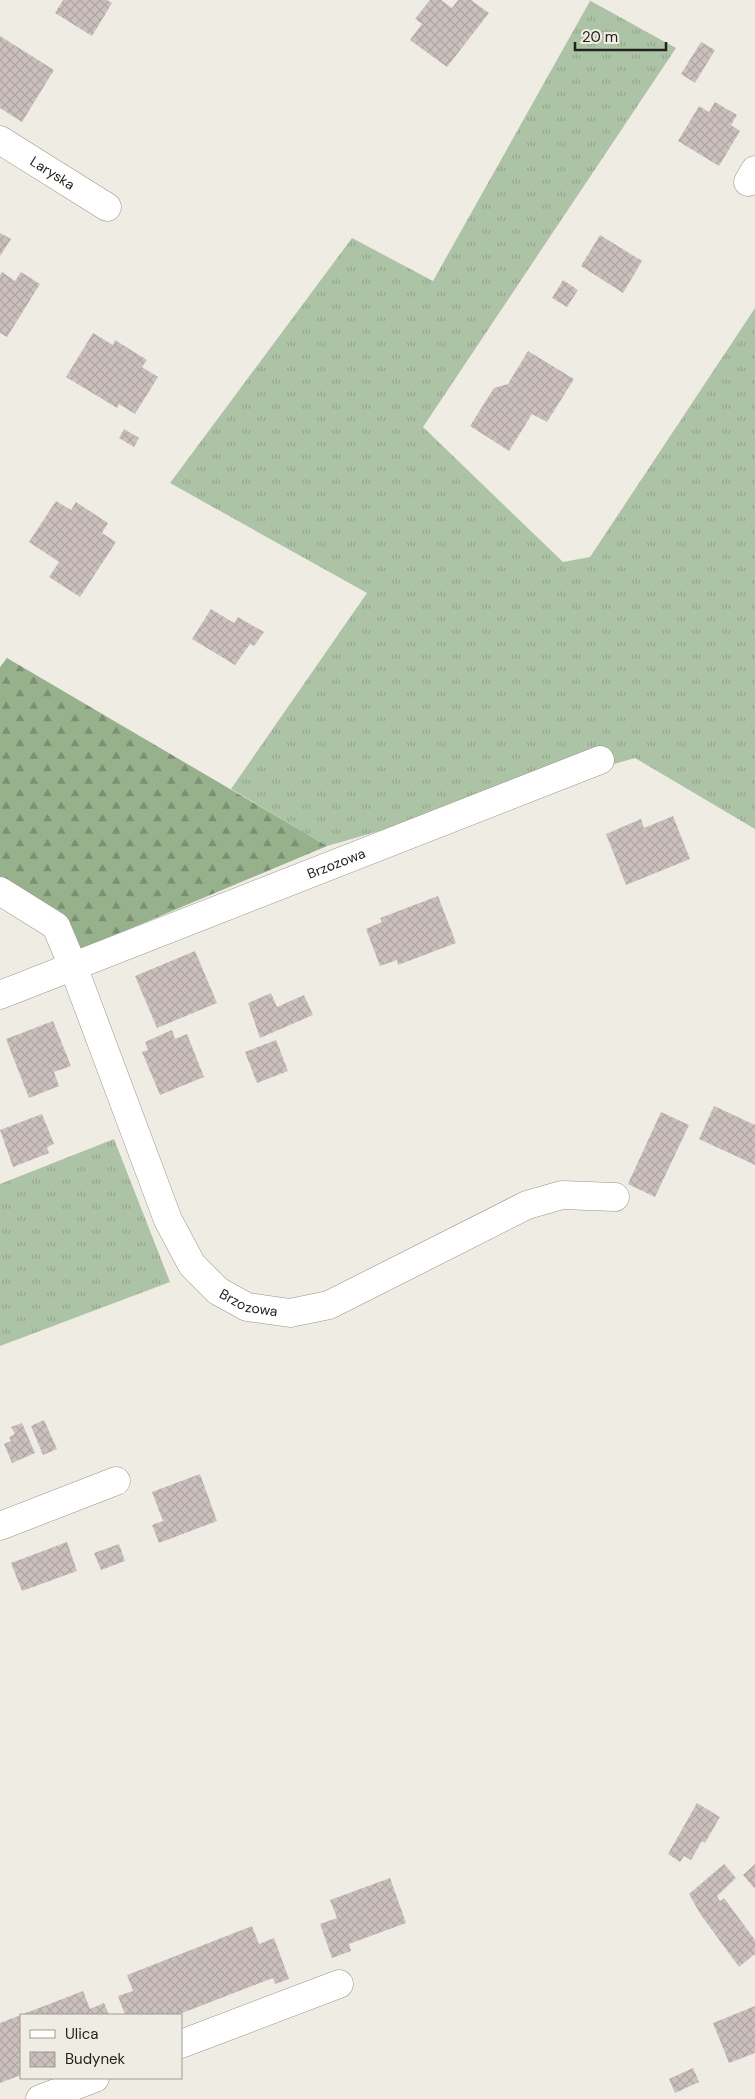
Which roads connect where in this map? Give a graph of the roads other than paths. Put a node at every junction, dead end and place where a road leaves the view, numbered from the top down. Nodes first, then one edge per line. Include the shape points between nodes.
1 (0, 140) edge
2 (106, 207) dead end
3 (600, 760) dead end
4 (0, 891) edge
5 (73, 966) junction
6 (0, 994) edge
7 (615, 1197) dead end
8 (116, 1481) dead end
9 (0, 1526) edge
10 (338, 1984) dead end
11 (182, 2044) edge
12 (92, 2079) edge
13 (40, 2099) edge

1 - 2 street, Laryska
3 - 5 street, Brzozowa
4 - 5 street, Brzozowa via 56,926
5 - 6 street, Brzozowa
5 - 7 street, Brzozowa via 168,1220 192,1266 218,1291 247,1307 290,1313 329,1305 527,1205 562,1195
8 - 9 street
10 - 11 street
12 - 13 street

